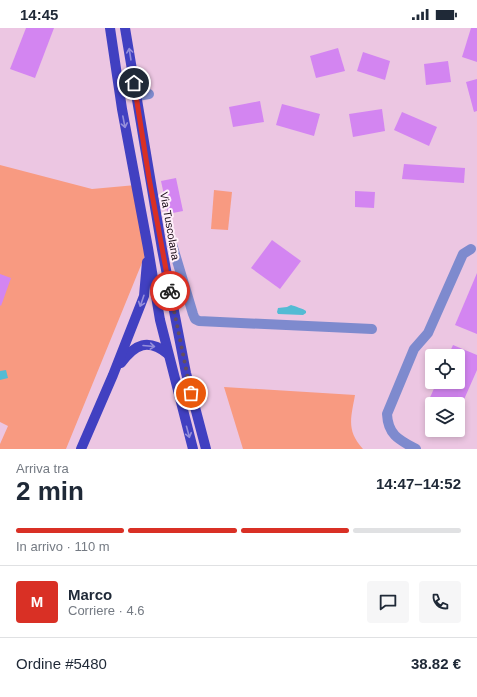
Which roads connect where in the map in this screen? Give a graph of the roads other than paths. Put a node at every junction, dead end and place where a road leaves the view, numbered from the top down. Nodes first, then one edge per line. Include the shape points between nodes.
1 (110, 28) edge
2 (125, 28) edge
3 (149, 94) dead end
4 (137, 96) junction
5 (148, 248) junction
6 (162, 249) junction
7 (471, 250) dead end
8 (372, 329) dead end
9 (168, 354) junction
10 (114, 375) junction
11 (81, 449) edge
12 (193, 449) edge
13 (206, 449) edge
14 (416, 449) edge

1 -> 5 main road
4 -> 2 main road, Via Tuscolana
3 - 4 lane
4 - 6 main road, Via Tuscolana
5 - 9 main road
5 -> 10 main road via 144,296
6 - 8 lane via 175,243 195,319
6 - 13 main road, Via Tuscolana via 185,366
7 - 14 lane via 463,254 428,333 414,349 387,414 388,425 393,434
10 -> 9 main road via 129,354 140,346 153,345
9 -> 12 main road
10 - 11 main road

